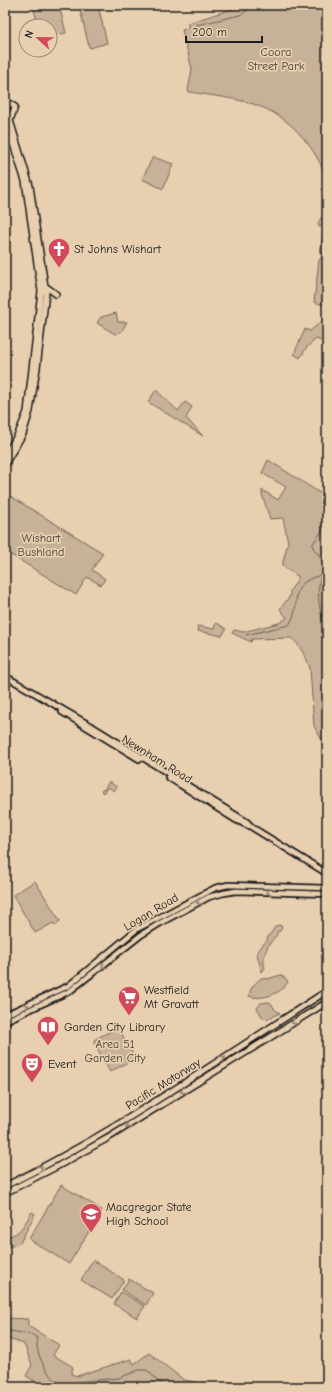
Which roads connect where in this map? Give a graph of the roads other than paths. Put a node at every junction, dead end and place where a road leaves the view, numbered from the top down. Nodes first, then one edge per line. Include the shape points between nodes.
1 (5, 100) edge
2 (5, 104) edge
3 (8, 120) edge
4 (5, 132) edge
5 (10, 135) junction
6 (45, 286) junction
7 (56, 294) dead end
8 (5, 456) edge
9 (5, 464) edge
10 (5, 676) edge
11 (326, 872) edge
12 (234, 885) junction
13 (327, 888) edge
14 (233, 892) junction
15 (327, 894) edge
16 (327, 991) edge
17 (327, 1002) edge
18 (6, 1019) edge
19 (5, 1186) edge
20 (5, 1193) edge

1 - 3 highway via 15,109
2 - 3 highway
3 - 5 highway
3 - 6 highway via 30,186
4 - 5 highway
5 - 8 highway via 26,186 41,291 27,412
6 - 7 highway
6 - 9 highway via 45,304 30,411 23,434
10 - 11 main road, Newnham Road
12 - 13 main road, Logan Road
12 - 14 main road
18 -> 12 main road, Logan Road via 68,986 142,926 218,886
15 -> 14 main road, Logan Road
14 -> 18 main road, Logan Road via 209,897 146,931 64,995
19 -> 16 highway, Pacific Motorway via 100,1135
17 -> 20 highway, Pacific Motorway via 108,1138

